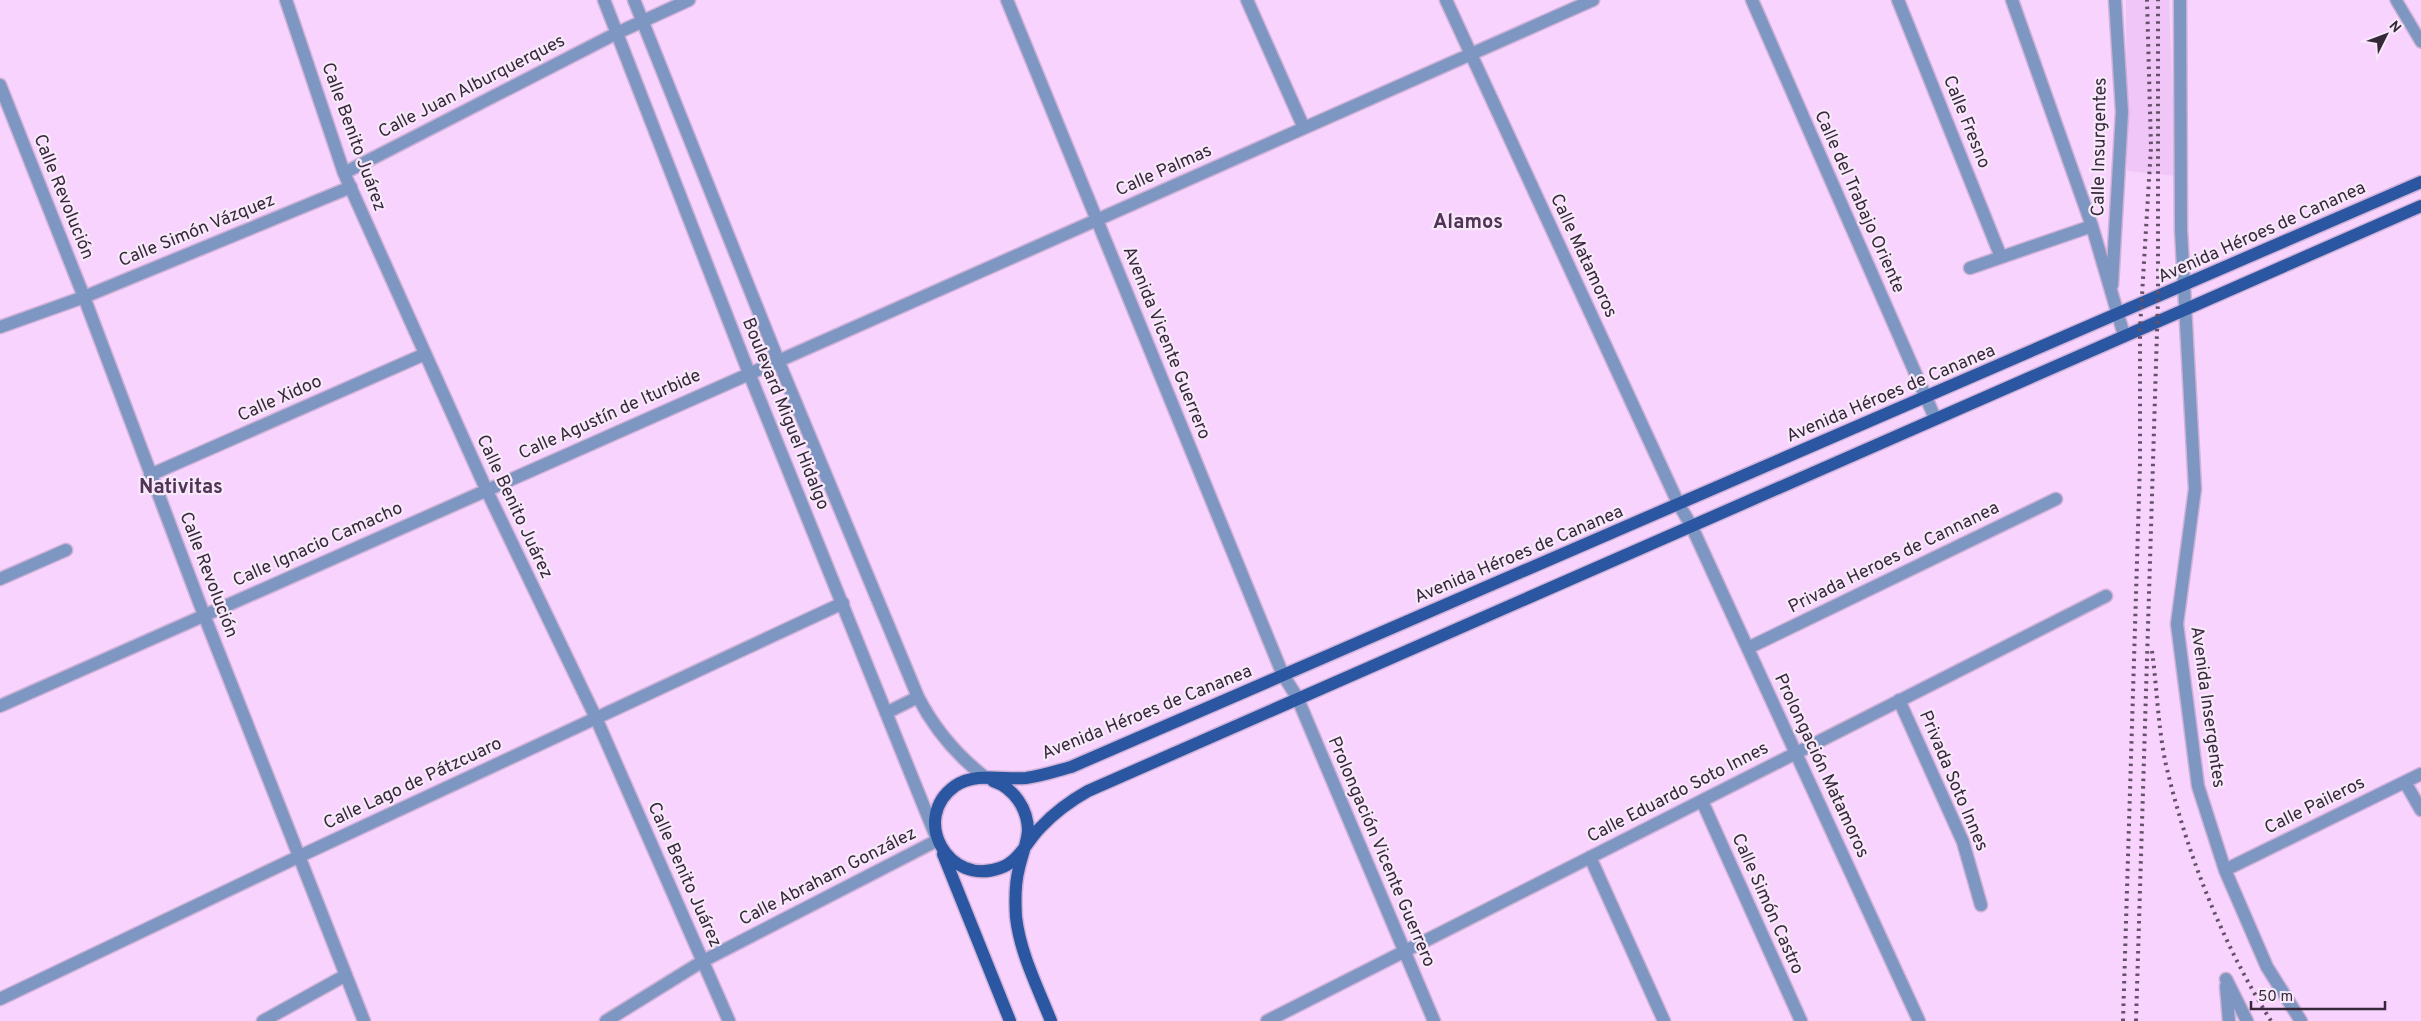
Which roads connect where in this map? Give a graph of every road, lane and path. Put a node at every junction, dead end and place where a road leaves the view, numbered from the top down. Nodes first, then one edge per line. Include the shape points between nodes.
1 (286, 0) edge
2 (604, 0) edge
3 (634, 0) edge
4 (689, 0) edge
5 (1007, 0) edge
6 (1247, 0) edge
7 (1446, 0) edge
8 (1593, 0) edge
9 (1752, 0) edge
10 (1898, 0) edge
11 (2012, 0) edge
12 (2116, 0) edge
13 (2180, 0) edge
14 (2396, 0) edge
15 (642, 21) junction
16 (617, 33) junction
17 (2421, 42) edge
18 (1471, 54) junction
19 (0, 85) edge
20 (1304, 128) junction
21 (344, 173) junction
22 (2421, 182) edge
23 (351, 187) junction
24 (2421, 206) edge
25 (1097, 220) junction
26 (2092, 226) junction
27 (2001, 256) junction
28 (1970, 268) dead end
29 (2184, 287) junction
30 (2112, 294) junction
31 (84, 296) junction
32 (2187, 309) junction
33 (2119, 315) junction
34 (0, 327) edge
35 (2124, 335) junction
36 (425, 354) junction
37 (778, 360) junction
38 (749, 373) junction
39 (1926, 398) junction
40 (1934, 418) junction
41 (150, 475) junction
42 (486, 489) junction
43 (2056, 499) dead end
44 (1679, 505) junction
45 (1691, 525) junction
46 (66, 550) dead end
47 (0, 579) edge
48 (2106, 596) dead end
49 (843, 603) junction
50 (204, 615) junction
51 (1748, 648) junction
52 (1283, 675) junction
53 (918, 697) junction
54 (1297, 697) junction
55 (1899, 700) junction
56 (0, 706) edge
57 (886, 713) junction
58 (596, 718) junction
59 (1796, 753) junction
60 (2421, 774) edge
61 (986, 778) junction
62 (2405, 782) junction
63 (1702, 801) junction
64 (2421, 810) edge
65 (938, 840) junction
66 (1025, 845) junction
67 (300, 856) junction
68 (1590, 857) junction
69 (2225, 870) junction
70 (1981, 905) dead end
71 (1404, 951) junction
72 (703, 961) junction
73 (346, 975) junction
74 (0, 998) edge
75 (263, 1021) edge
76 (364, 1021) edge
77 (606, 1021) edge
78 (729, 1021) edge
79 (1010, 1021) edge
80 (1051, 1021) edge
81 (1267, 1021) edge
82 (1434, 1021) edge
83 (1664, 1021) edge
84 (1801, 1021) edge
85 (1918, 1021) edge
86 (2229, 1021) edge
87 (2247, 1021) edge
88 (2301, 1021) edge

1 - 21 street, Calle Benito Juárez
2 - 16 street, Boulevard Miguel Hidalgo
3 - 15 street, Boulevard Miguel Hidalgo
4 - 15 street, Calle Juan Alburquerques
5 - 25 street, Avenida Vicente Guerrero
6 - 20 street
7 - 18 street, Calle Matamoros
8 - 18 street, Calle Palmas
9 - 39 street, Calle del Trabajo Oriente
10 - 27 street, Calle Fresno
11 - 26 street
12 - 30 street, Calle Insurgentes via 2122,112
13 - 29 street
14 - 17 lane
15 - 16 street, Calle Juan Alburquerques
15 - 37 street, Boulevard Miguel Hidalgo
16 - 21 street, Calle Juan Alburquerques
16 - 38 street, Boulevard Miguel Hidalgo
18 - 20 street, Calle Palmas
18 - 44 street, Calle Matamoros
19 - 31 street, Calle Revolución
20 - 25 street, Calle Palmas
21 - 23 street, Calle Benito Juárez
22 - 29 main road, Avenida Héroes de Cananea
23 - 31 street, Calle Simón Vázquez
23 - 36 street, Calle Benito Juárez
24 - 32 main road
25 - 37 street, Calle Palmas
25 - 52 street, Avenida Vicente Guerrero
26 - 27 street
26 - 30 street
27 - 28 street
29 - 32 street, Avenida Insergentes
29 - 33 main road, Avenida Héroes de Cananea
30 - 33 street
31 - 34 street, Calle Simón Vázquez
31 - 41 street, Calle Revolución
32 - 35 main road
32 - 69 street, Avenida Insergentes via 2194,488 2177,624 2198,786
33 - 35 street
33 - 39 main road, Avenida Héroes de Cananea
35 - 40 main road
36 - 41 street, Calle Xidoo
36 - 42 street, Calle Benito Juárez
37 - 38 street, Calle Palmas
37 - 53 street, Boulevard Miguel Hidalgo
38 - 42 street, Calle Agustín de Iturbide
38 - 49 street, Boulevard Miguel Hidalgo
39 - 40 street, Calle del Trabajo Oriente
39 - 44 main road, Avenida Héroes de Cananea
40 - 45 main road
41 - 50 street, Calle Revolución
42 - 50 street, Calle Ignacio Camacho
42 - 58 street, Calle Benito Juárez
43 - 51 street, Privada Heroes de Cannanea
44 - 45 street, Calle Matamoros
44 - 52 main road, Avenida Héroes de Cananea
45 - 51 street, Prolongación Matamoros
45 - 54 main road
46 - 47 street
48 - 55 street, Calle Eduardo Soto Innes
49 - 57 street, Boulevard Miguel Hidalgo
49 - 58 street, Calle Lago de Pátzcuaro
50 - 56 street, Calle Ignacio Camacho
50 - 67 street, Calle Revolución
51 - 59 street, Prolongación Matamoros
52 - 54 street, Avenida Vicente Guerrero
52 - 61 main road, Avenida Héroes de Cananea via 1071,767 1029,778
53 - 57 street
53 - 61 street, Boulevard Miguel Hidalgo via 949,745
54 - 66 main road via 1088,790 1054,814
54 - 71 street, Prolongación Vicente Guerrero
55 - 59 street, Calle Eduardo Soto Innes
55 - 70 street, Privada Soto Innes via 1963,842
57 - 65 street, Boulevard Miguel Hidalgo
58 - 67 street, Calle Lago de Pátzcuaro
58 - 72 street, Calle Benito Juárez
59 - 63 street, Calle Eduardo Soto Innes
59 - 85 street, Prolongación Matamoros
60 - 62 street, Calle Paileros
61 - 65 main road, Avenida Héroes de Cananea via 970,779 945,796 935,825
61 - 66 main road via 1011,791 1020,803 1028,831
62 - 64 street
62 - 69 street, Calle Paileros
63 - 68 street, Calle Eduardo Soto Innes
63 - 84 street, Calle Simón Castro
65 - 66 main road via 945,854 957,865 972,871 988,872 1016,858
65 - 72 street, Calle Abraham González
65 - 79 main road
66 - 80 main road via 1018,869 1016,917 1021,942
67 - 73 street, Calle Revolución
67 - 74 street, Calle Lago de Pátzcuaro
68 - 71 street, Calle Eduardo Soto Innes
68 - 83 street
69 - 88 street, Avenida Insergentes via 2267,967
71 - 81 street, Calle Eduardo Soto Innes
71 - 82 street, Prolongación Vicente Guerrero
72 - 77 street, Calle Abraham González
72 - 78 street, Calle Benito Juárez
73 - 75 street
73 - 76 street, Calle Revolución
86 - 87 street via 2226,979

